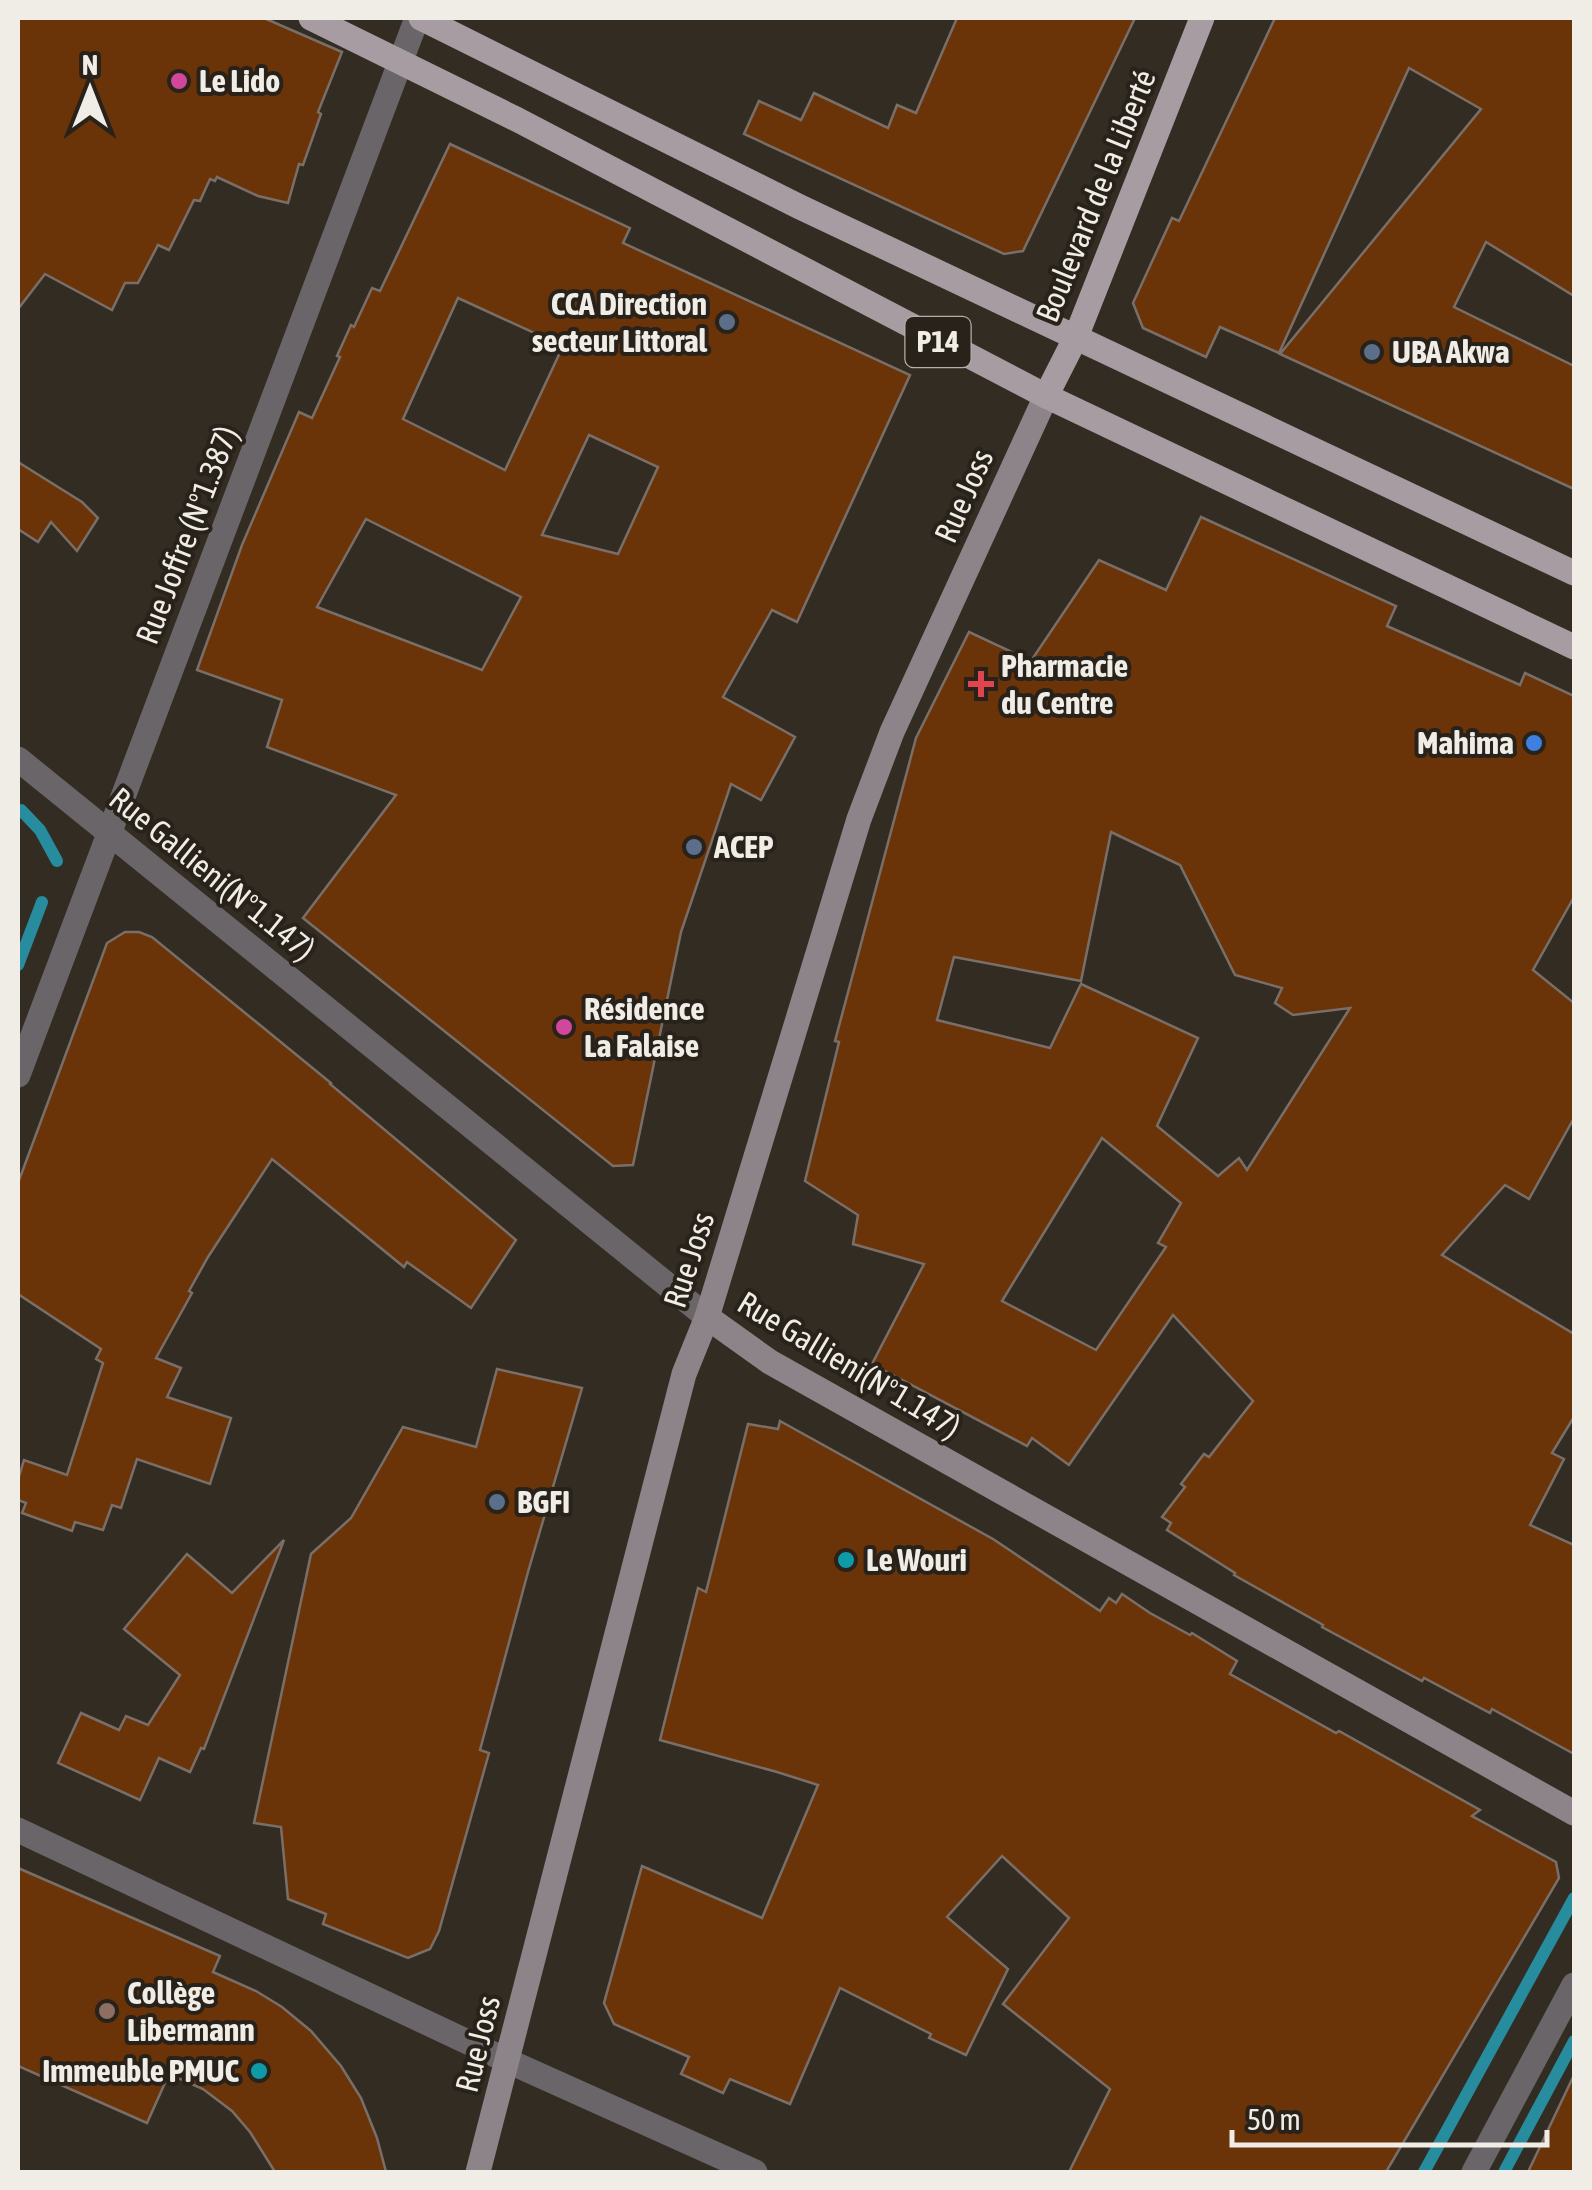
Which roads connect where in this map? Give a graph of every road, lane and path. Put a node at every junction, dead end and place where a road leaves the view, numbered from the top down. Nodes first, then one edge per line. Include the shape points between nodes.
1 (311, 18) edge
2 (419, 18) edge
3 (1202, 18) edge
4 (400, 62) junction
5 (1076, 337) junction
6 (1046, 396) junction
7 (1574, 573) edge
8 (1574, 647) edge
9 (18, 760) edge
10 (109, 833) junction
11 (18, 1075) edge
12 (706, 1317) junction
13 (1574, 1813) edge
14 (18, 1830) edge
15 (1574, 1985) edge
16 (508, 2061) junction
17 (478, 2172) edge
18 (755, 2172) edge
19 (1474, 2172) edge

1 - 4 main road, P14
2 - 4 street, Rue Joffre (N°1.387)
2 - 5 main road, P14
3 - 5 main road, Boulevard de la Liberté
4 - 6 main road, P14
4 - 10 street, Rue Joffre (N°1.387)
5 - 6 main road, Boulevard de la Liberté
5 - 7 main road, P14
6 - 8 main road, P14
6 - 12 main road, Rue Joss via 892,732 859,820
9 - 10 street, Rue Gallieni(N°1.147)
10 - 11 street, Rue Joffre (N°1.387)
10 - 12 street, Rue Gallieni(N°1.147)
12 - 13 main road, Rue Gallieni(N°1.147) via 770,1362
12 - 16 main road, Rue Joss via 684,1374
14 - 16 street
15 - 19 street
16 - 17 main road, Rue Joss
16 - 18 street

